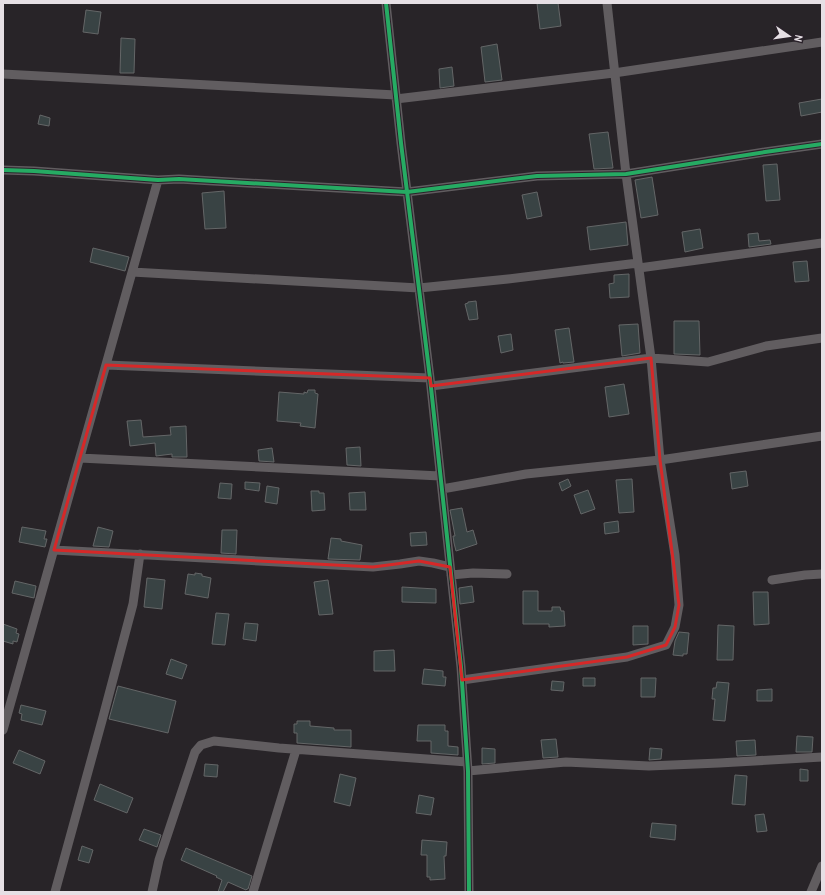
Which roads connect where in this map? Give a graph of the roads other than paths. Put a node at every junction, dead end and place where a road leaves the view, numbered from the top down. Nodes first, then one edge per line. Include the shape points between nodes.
1 (386, 3) edge
2 (607, 3) edge
3 (822, 42) edge
4 (614, 73) junction
5 (3, 74) edge
6 (396, 97) junction
7 (822, 144) edge
8 (3, 170) edge
9 (626, 174) junction
10 (158, 180) junction
11 (407, 192) junction
12 (822, 243) edge
13 (638, 265) junction
14 (132, 272) junction
15 (419, 288) junction
16 (822, 338) edge
17 (651, 358) junction
18 (106, 365) junction
19 (431, 382) junction
20 (822, 436) edge
21 (80, 458) junction
22 (660, 460) junction
23 (440, 476) junction
24 (442, 489) junction
25 (54, 550) junction
26 (140, 554) junction
27 (451, 571) junction
28 (507, 574) dead end
29 (822, 574) edge
30 (772, 580) dead end
31 (462, 680) junction
32 (3, 730) edge
33 (296, 750) junction
34 (822, 757) edge
35 (468, 767) junction
36 (822, 866) edge
37 (55, 892) edge
38 (152, 892) edge
39 (253, 892) edge
40 (469, 892) edge
41 (811, 892) edge

1 - 6 street
2 - 4 street
3 - 4 street
4 - 6 street
4 - 9 street
5 - 6 street
6 - 11 street
7 - 9 street
8 - 10 street
9 - 11 street via 537,176
9 - 13 street
10 - 11 street via 180,179
10 - 14 street
11 - 15 street
12 - 13 street
13 - 15 street
13 - 17 street
14 - 15 street
14 - 18 street
15 - 19 street
16 - 17 street via 766,346 708,362
17 - 19 street
17 - 22 street
18 - 19 street
18 - 21 street
19 - 23 street
20 - 22 street
21 - 23 street
21 - 25 street
22 - 24 street via 526,474
22 - 31 street via 675,555 679,605 675,627 666,644 627,657
23 - 24 street
24 - 27 street
25 - 26 street
25 - 32 street
26 - 27 street via 374,567 419,561
26 - 37 street via 133,604
27 - 28 street
27 - 31 street
29 - 30 street
31 - 35 street
33 - 35 street
33 - 38 street via 214,741 201,745 195,752 159,860
33 - 39 street
34 - 35 street via 648,766 566,762
35 - 40 street
36 - 41 street

